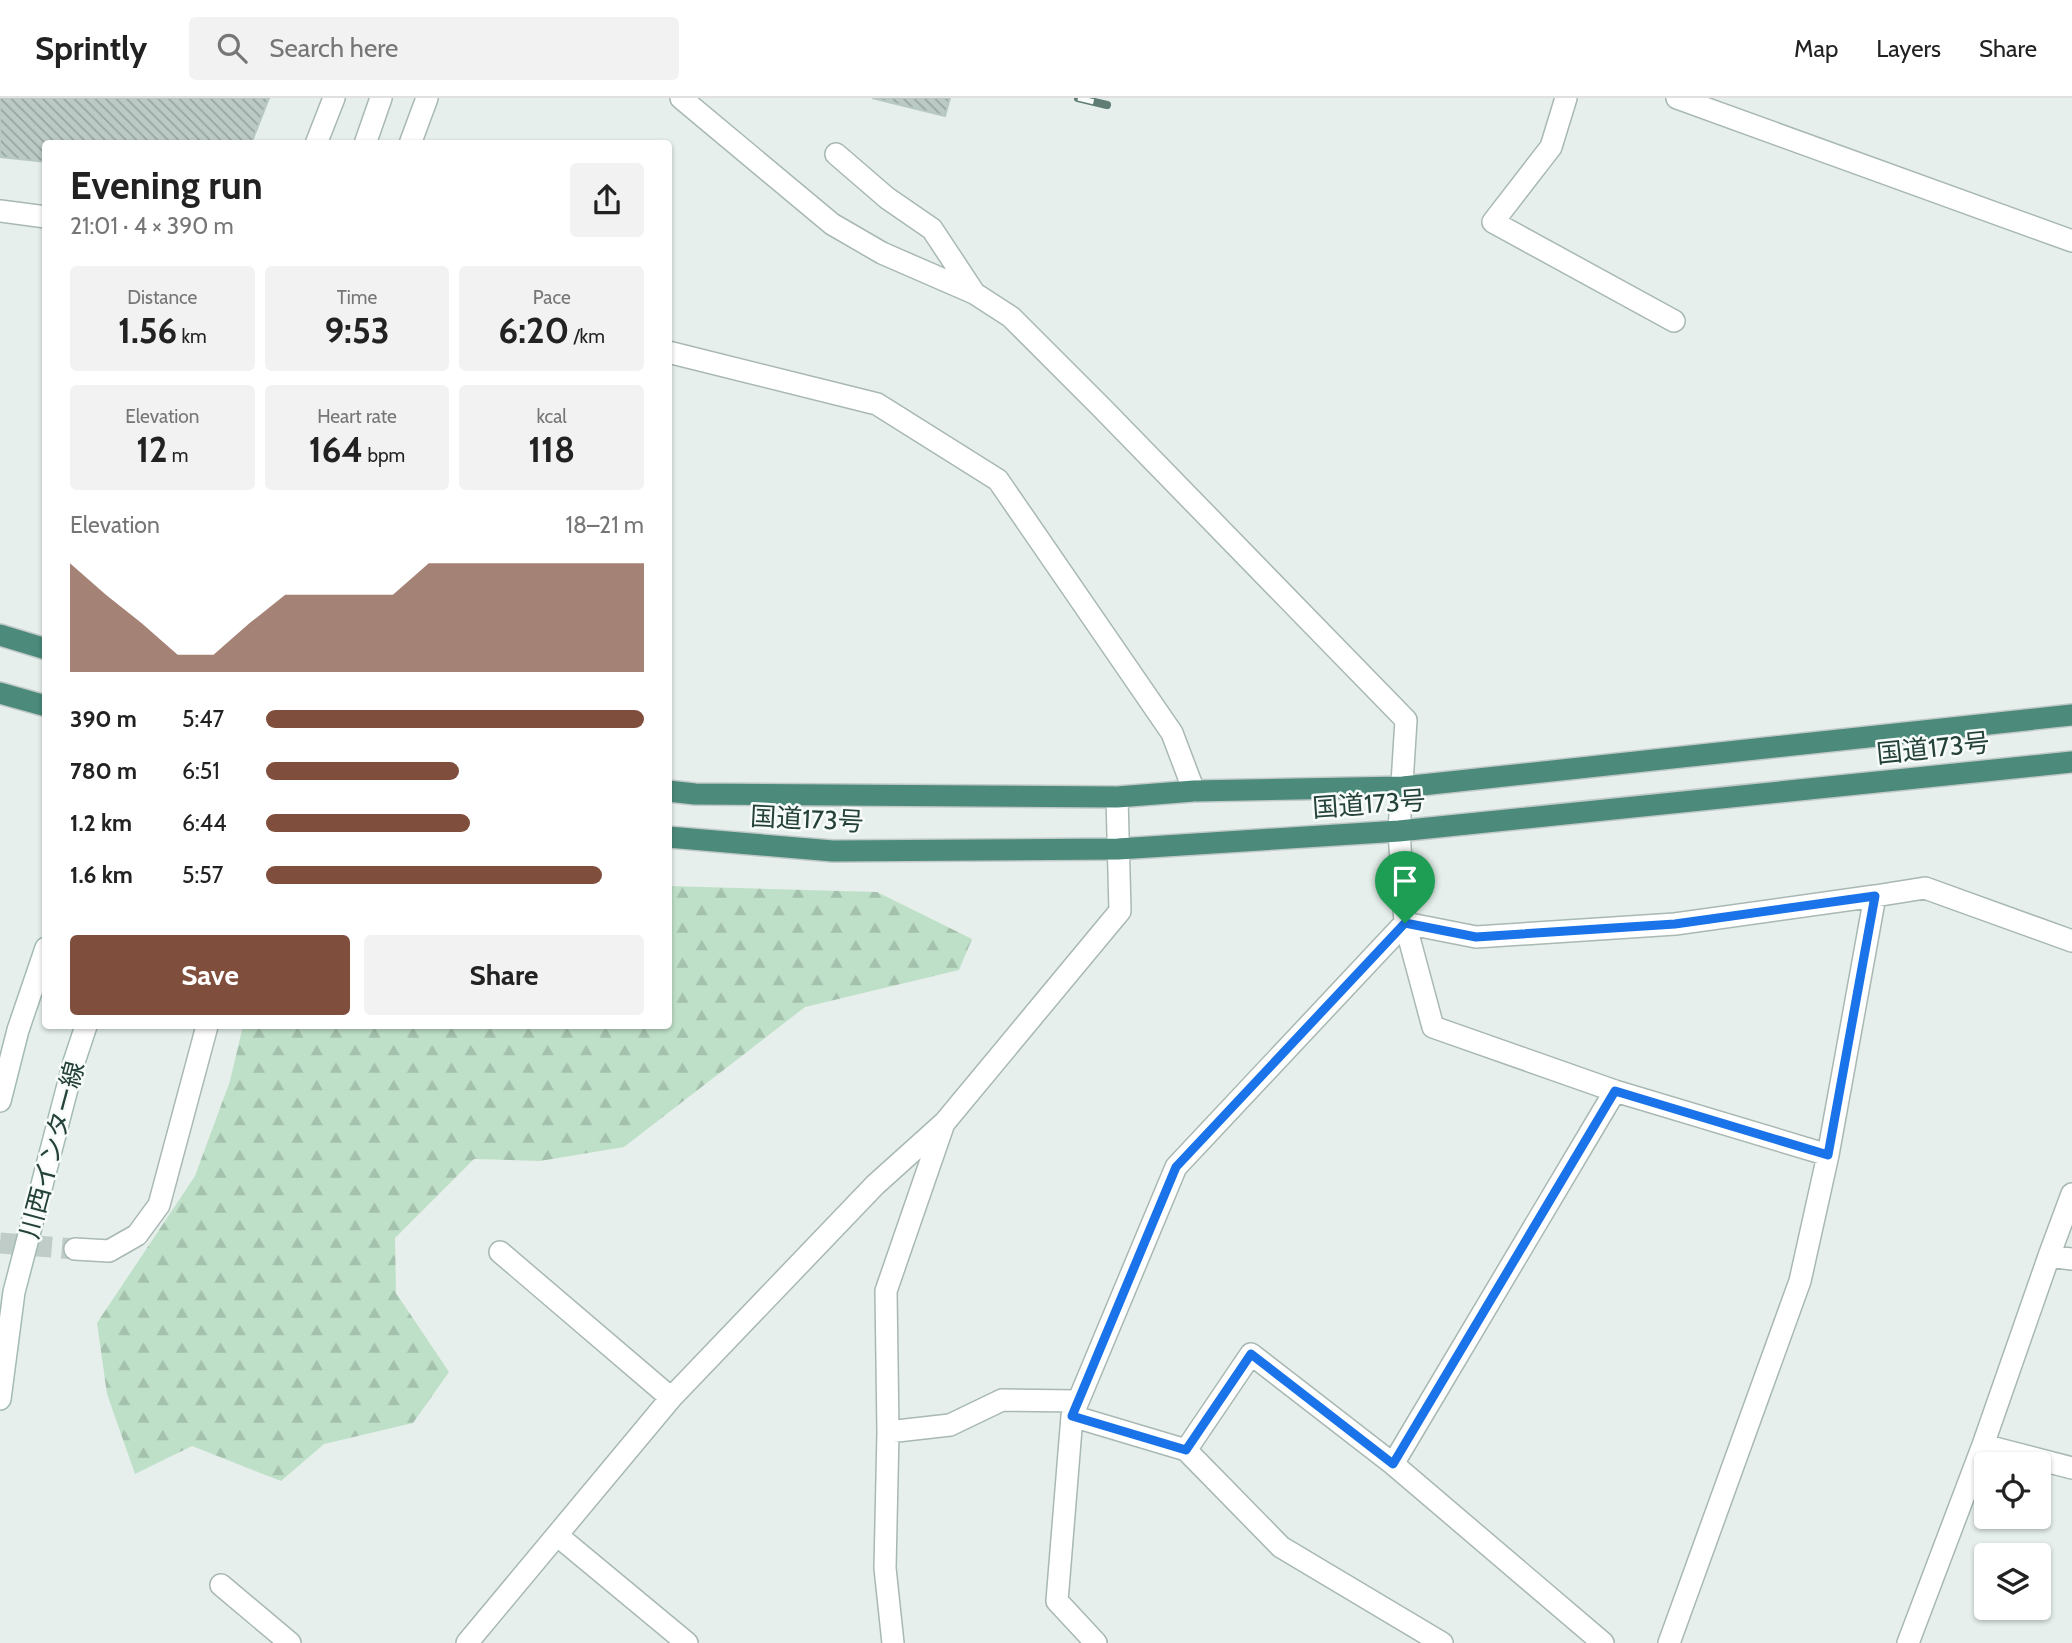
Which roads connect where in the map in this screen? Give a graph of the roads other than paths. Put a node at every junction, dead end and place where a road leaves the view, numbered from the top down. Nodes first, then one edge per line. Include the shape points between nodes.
1 (334, 98) edge
2 (382, 98) edge
3 (427, 98) edge
4 (681, 98) edge
5 (1566, 98) edge
6 (1677, 98) edge
7 (318, 140) edge
8 (366, 140) edge
9 (411, 140) edge
10 (836, 154) dead end
11 (0, 211) edge
12 (42, 216) edge
13 (2072, 242) edge
14 (974, 293) junction
15 (1674, 321) dead end
16 (672, 353) edge
17 (0, 635) edge
18 (42, 648) edge
19 (0, 693) edge
20 (42, 705) edge
21 (2072, 715) edge
22 (2072, 762) edge
23 (1403, 787) junction
24 (672, 791) edge
25 (1194, 791) junction
26 (1117, 797) junction
27 (1399, 831) junction
28 (672, 837) edge
29 (1118, 849) junction
30 (1875, 896) junction
31 (1405, 923) junction
32 (2072, 941) edge
33 (42, 960) edge
34 (85, 1029) edge
35 (205, 1029) edge
36 (1615, 1091) junction
37 (0, 1101) edge
38 (945, 1122) junction
39 (1828, 1155) junction
40 (2072, 1194) edge
41 (75, 1249) tunnel mouth
42 (500, 1252) dead end
43 (2049, 1256) junction
44 (2072, 1258) edge
45 (671, 1398) junction
46 (0, 1399) edge
47 (1075, 1408) junction
48 (888, 1432) junction
49 (1983, 1445) junction
50 (1186, 1450) junction
51 (1393, 1464) junction
52 (2072, 1468) edge
53 (558, 1536) junction
54 (221, 1585) dead end
55 (290, 1643) edge
56 (467, 1643) edge
57 (687, 1643) edge
58 (893, 1643) edge
59 (1096, 1643) edge
60 (1442, 1643) edge
61 (1603, 1643) edge
62 (1669, 1643) edge
63 (1908, 1643) edge

1 - 7 street
2 - 8 street
3 - 9 street
4 - 14 street via 832,224 882,253
5 - 15 street via 1551,147 1493,222
6 - 13 street
10 - 14 street via 932,229
11 - 12 street
14 - 23 street via 1011,317 1406,720
16 - 25 street via 877,404 998,480 1172,733
17 - 18 highway
19 - 20 highway
21 - 23 highway, 国道173号
22 - 27 highway, 国道173号
23 - 25 highway, 国道173号
23 - 27 street
24 - 26 highway, 国道173号
25 - 26 highway, 国道173号
26 - 29 street
27 - 29 highway, 国道173号
27 - 31 street
28 - 29 highway, 国道173号 via 833,850
29 - 38 street via 1120,911
30 - 31 street via 1675,924 1476,937
30 - 32 street via 1925,888
30 - 39 street
31 - 36 street via 1433,1027
31 - 47 street via 1176,1167
33 - 37 street
34 - 46 street, 川西インター線 via 14,1292
35 - 41 street via 159,1205 137,1235 110,1251
36 - 39 street
36 - 51 street
38 - 45 street via 875,1185
38 - 48 street via 886,1292
39 - 62 street via 1800,1281
40 - 43 street
42 - 45 street
43 - 44 street
43 - 49 street
45 - 53 street
47 - 48 street via 1002,1400 950,1425
47 - 50 street
47 - 59 street via 1057,1601
48 - 58 street via 885,1568
49 - 52 street
49 - 63 street
50 - 51 street via 1251,1354
50 - 60 street via 1280,1547
51 - 61 street
53 - 56 street
53 - 57 street
54 - 55 street

